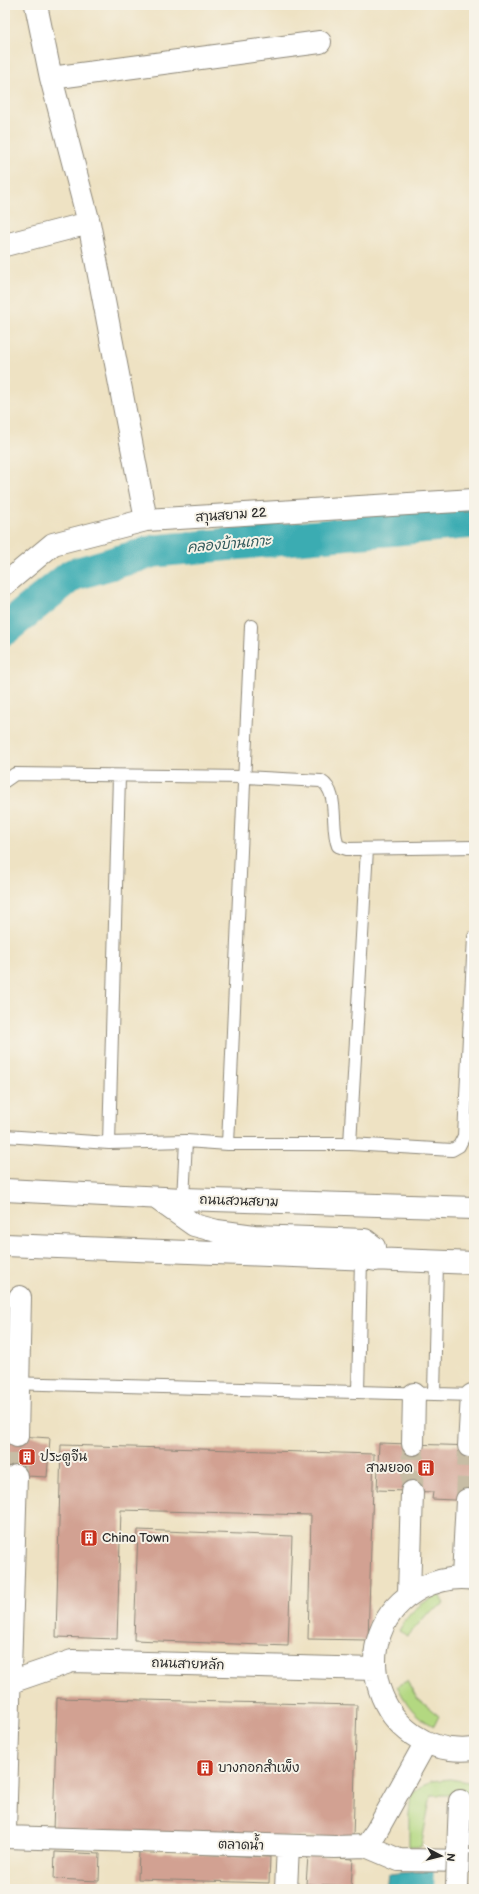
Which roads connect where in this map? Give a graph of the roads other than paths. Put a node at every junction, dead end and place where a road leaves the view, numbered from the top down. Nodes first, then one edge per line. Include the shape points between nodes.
1 (36, 5) edge
2 (320, 42) dead end
3 (51, 78) junction
4 (89, 223) junction
5 (5, 245) edge
6 (474, 500) edge
7 (146, 520) junction
8 (5, 584) edge
9 (251, 626) dead end
10 (120, 776) junction
11 (245, 777) junction
12 (5, 781) edge
13 (474, 847) edge
14 (367, 849) junction
15 (474, 937) edge
16 (5, 1136) edge
17 (186, 1142) junction
18 (109, 1143) junction
19 (228, 1144) junction
20 (350, 1144) junction
21 (5, 1190) edge
22 (156, 1198) junction
23 (183, 1199) junction
24 (474, 1208) edge
25 (5, 1245) edge
26 (368, 1259) junction
27 (437, 1262) junction
28 (474, 1263) edge
29 (20, 1297) dead end
30 (12, 1383) edge
31 (358, 1392) junction
32 (424, 1394) junction
33 (473, 1395) edge
34 (17, 1436) tunnel mouth
35 (413, 1444) tunnel mouth
36 (469, 1446) tunnel mouth
37 (16, 1476) tunnel mouth
38 (412, 1492) tunnel mouth
39 (467, 1500) tunnel mouth
40 (468, 1578) edge
41 (409, 1594) junction
42 (375, 1669) junction
43 (7, 1683) edge
44 (426, 1742) junction
45 (474, 1749) edge
46 (460, 1801) dead end
47 (5, 1830) edge
48 (5, 1837) edge
49 (366, 1846) junction
50 (288, 1855) junction
51 (466, 1857) edge
52 (286, 1889) edge
53 (457, 1889) edge

1 - 3 street
2 - 3 street
3 - 4 street
4 - 5 street
4 - 7 street
6 - 7 street, สาุนสยาม 22
7 - 8 street, สาุนสยาม 22 via 53,544
9 - 11 lane
10 - 11 lane
10 - 12 lane via 15,774
10 - 18 lane
11 - 14 lane via 321,781 327,784 332,793 334,837 338,846 347,849
11 - 19 lane
13 - 14 lane
14 - 20 lane
15 - 20 lane via 464,1136 459,1146 452,1150
16 - 18 lane
17 - 18 lane
17 - 19 lane
17 - 23 lane
19 - 20 lane
21 - 22 street, ถนนสวนสยาม
22 - 23 street, ถนนสวนสยาม
22 - 26 street via 194,1225 217,1231 254,1236 365,1240 374,1247
23 - 24 street, ถนนสวนสยาม
25 - 26 street
26 - 27 street
26 - 31 lane
27 - 28 street
27 - 32 lane
29 - 30 street
30 - 31 lane
30 - 34 street
31 - 32 lane
32 - 33 lane
32 - 35 street
33 - 36 street
37 - 43 street
38 - 41 street
39 - 40 street
40 - 41 street via 434,1581
41 - 42 street via 390,1615 378,1641
42 - 43 street, ถนนสายหลัก via 72,1661
42 - 44 street via 381,1697 396,1721 418,1739
43 - 47 street
44 - 45 street via 444,1749
44 - 49 street
46 - 51 street
48 - 50 street, ตลาดน้ำ
49 - 50 street, ตลาดน้ำ
49 - 51 street, ตลาดน้ำ via 400,1860
50 - 52 street
51 - 53 street, bridge

